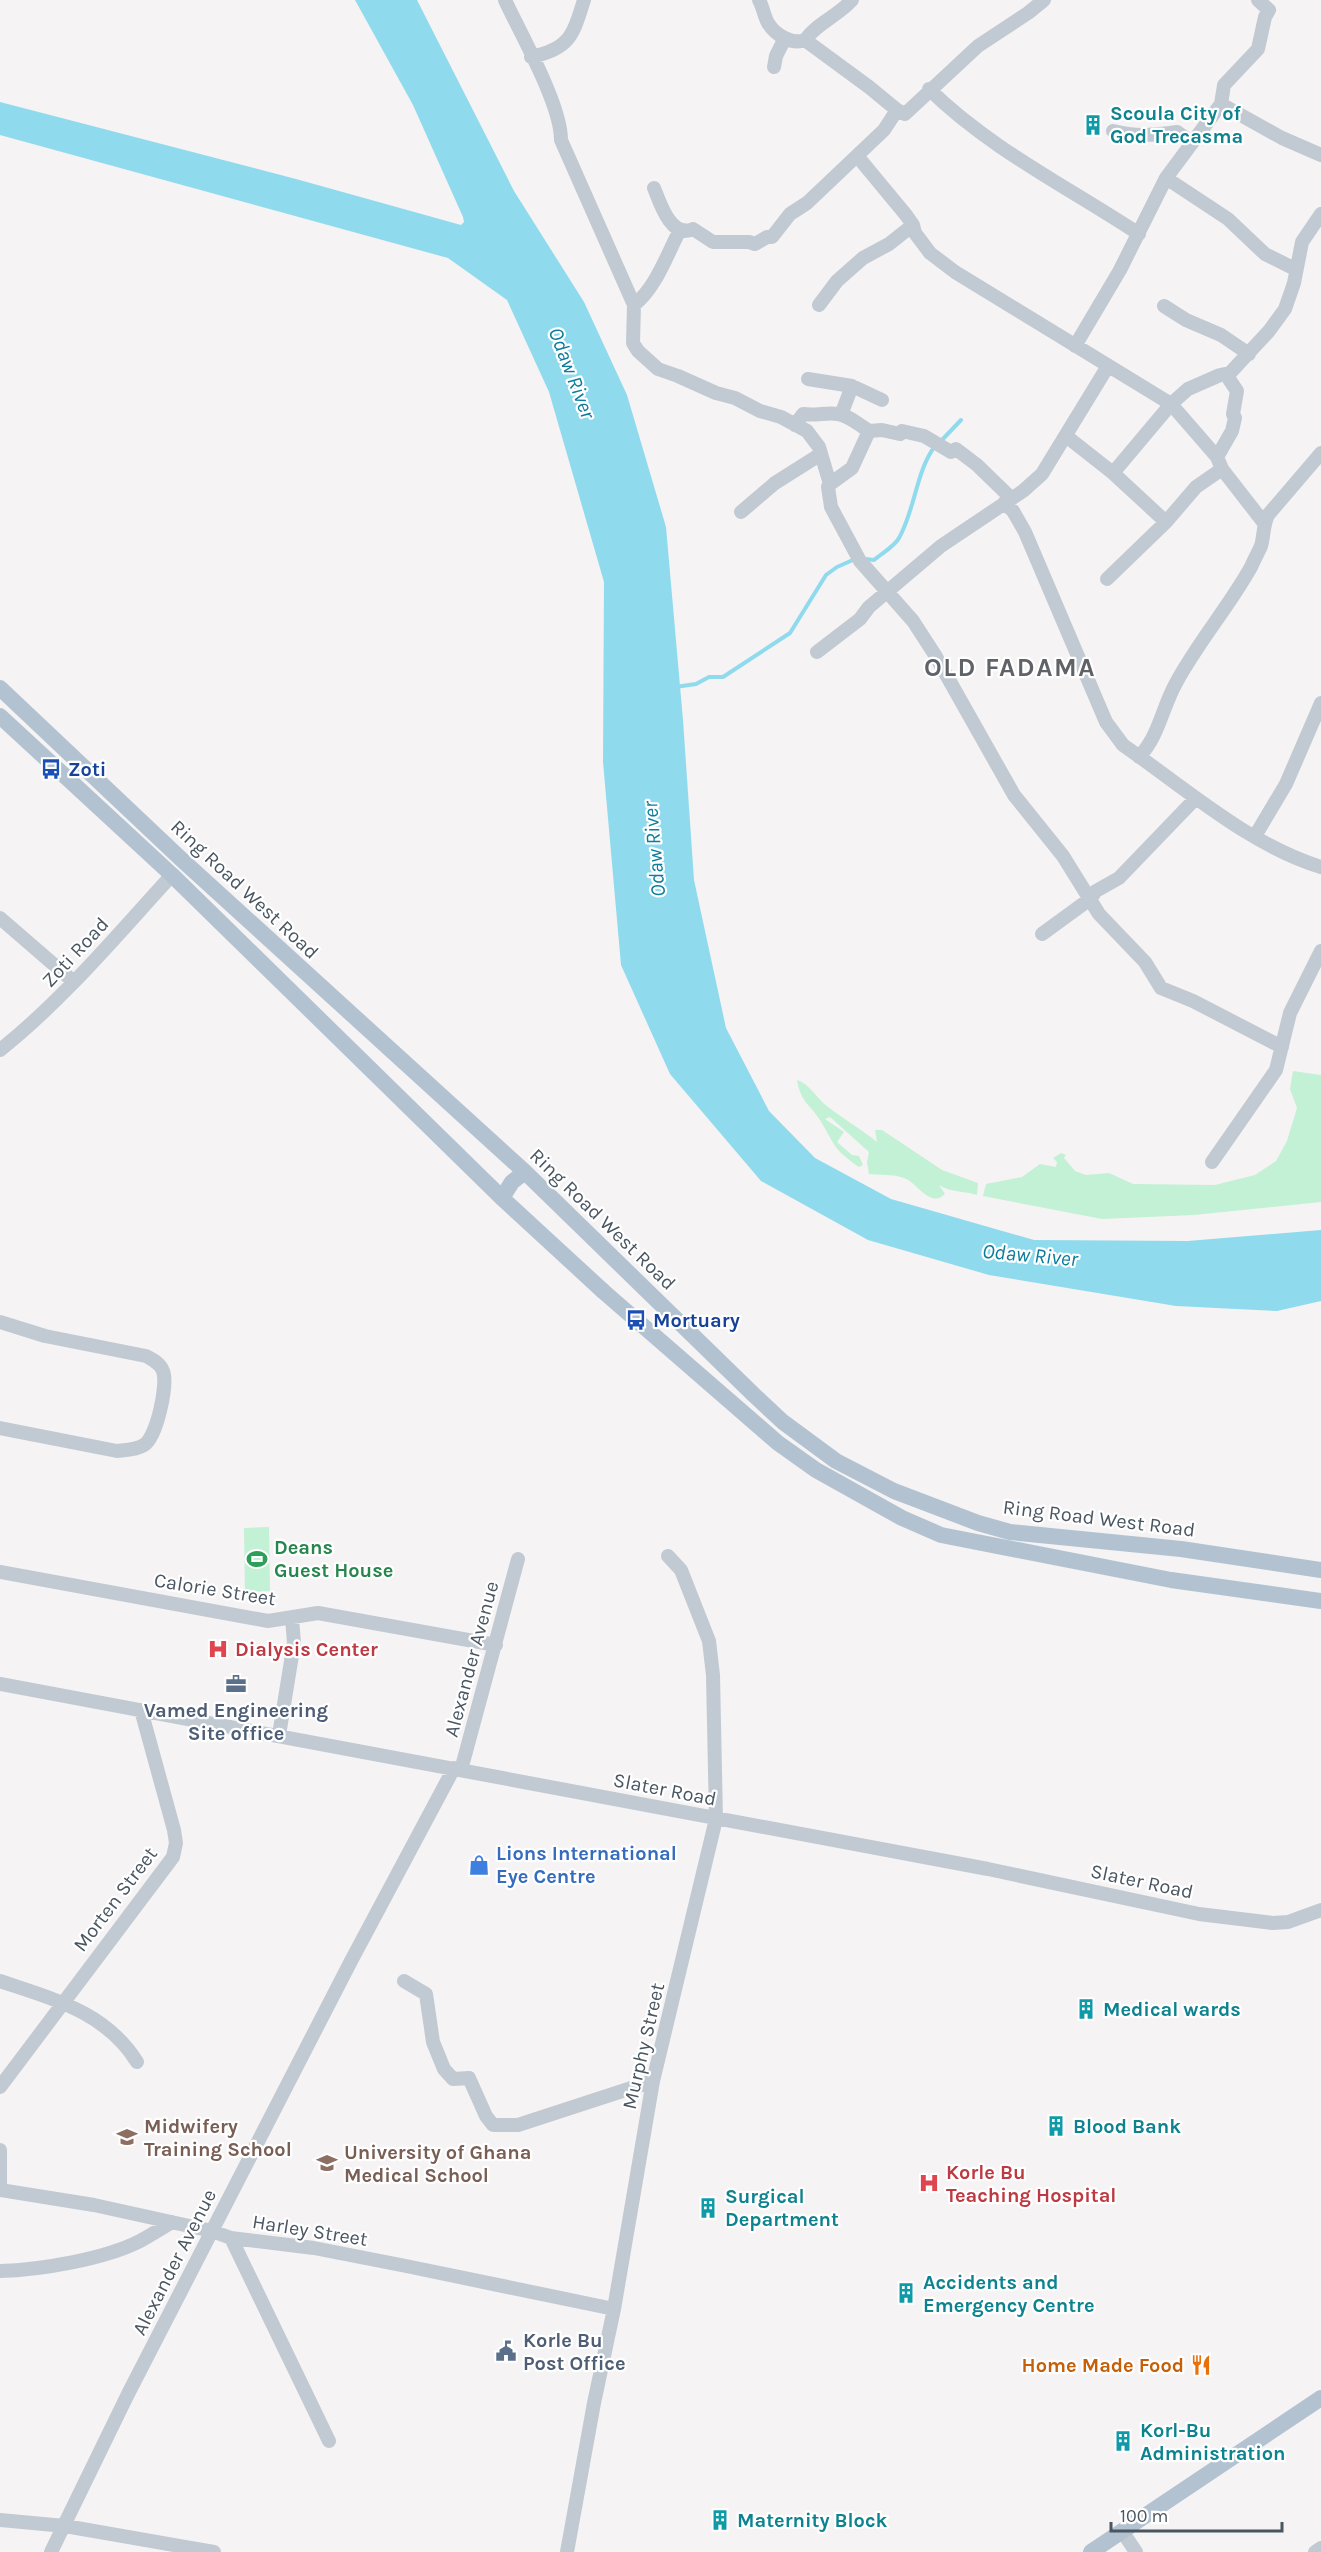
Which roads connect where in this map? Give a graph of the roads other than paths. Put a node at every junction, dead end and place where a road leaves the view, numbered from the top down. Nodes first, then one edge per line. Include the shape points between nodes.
1 (505, 0) edge
2 (585, 0) edge
3 (759, 0) edge
4 (852, 0) edge
5 (1044, 0) edge
6 (1258, 0) edge
7 (785, 38) junction
8 (805, 40) junction
9 (531, 57) junction
10 (774, 67) dead end
11 (930, 89) junction
12 (1221, 104) junction
13 (897, 110) junction
14 (1113, 131) dead end
15 (1191, 142) junction
16 (1321, 155) edge
17 (858, 157) junction
18 (1166, 178) junction
19 (654, 188) dead end
20 (1321, 214) edge
21 (913, 225) junction
22 (686, 230) junction
23 (1138, 234) junction
24 (1295, 269) junction
25 (819, 304) dead end
26 (634, 305) junction
27 (1164, 306) dead end
28 (1075, 346) junction
29 (1249, 354) junction
30 (1108, 366) junction
31 (1230, 373) junction
32 (808, 379) dead end
33 (852, 386) junction
34 (882, 400) dead end
35 (1171, 404) junction
36 (841, 415) junction
37 (795, 425) junction
38 (869, 431) junction
39 (1066, 436) junction
40 (1321, 453) edge
41 (820, 454) junction
42 (1220, 463) junction
43 (1113, 473) junction
44 (830, 484) junction
45 (1007, 500) junction
46 (741, 512) dead end
47 (1166, 522) junction
48 (1264, 523) junction
49 (1107, 579) dead end
50 (886, 592) junction
51 (817, 652) dead end
52 (0, 688) edge
53 (1321, 703) edge
54 (0, 716) edge
55 (1139, 756) junction
56 (1196, 798) junction
57 (1255, 836) junction
58 (1321, 867) edge
59 (172, 875) junction
60 (1090, 899) junction
61 (0, 918) edge
62 (1042, 934) dead end
63 (1321, 951) edge
64 (74, 982) junction
65 (1277, 1045) junction
66 (0, 1050) edge
67 (1212, 1162) dead end
68 (525, 1172) junction
69 (502, 1198) junction
70 (0, 1322) edge
71 (0, 1428) edge
72 (668, 1556) dead end
73 (518, 1559) dead end
74 (1321, 1570) edge
75 (0, 1572) edge
76 (1321, 1601) edge
77 (292, 1618) junction
78 (496, 1645) junction
79 (0, 1684) edge
80 (141, 1710) junction
81 (279, 1735) junction
82 (457, 1769) junction
83 (716, 1819) junction
84 (1321, 1910) edge
85 (0, 1981) edge
86 (404, 1981) dead end
87 (62, 2002) junction
88 (137, 2062) dead end
89 (653, 2081) junction
90 (0, 2087) edge
91 (0, 2150) edge
92 (0, 2190) edge
93 (172, 2222) junction
94 (212, 2231) junction
95 (231, 2238) junction
96 (0, 2271) edge
97 (614, 2309) junction
98 (1321, 2398) edge
99 (329, 2441) dead end
100 (0, 2520) edge
101 (65, 2526) junction
102 (1122, 2531) junction
103 (1321, 2548) edge
104 (51, 2552) edge
105 (214, 2552) edge
106 (567, 2552) edge
107 (1090, 2552) edge
108 (1136, 2552) edge
109 (1315, 2552) edge

1 - 9 street
2 - 9 street via 569,40 554,51
3 - 7 street via 768,23
4 - 8 street
5 - 11 street via 978,46
6 - 12 street via 1269,10 1258,49 1224,85
7 - 8 street via 798,43
7 - 10 street
8 - 13 street
9 - 26 street via 554,105 561,140
11 - 13 street via 905,114
11 - 23 street via 952,111 1011,154
12 - 15 street
12 - 16 street via 1281,138
13 - 17 street
14 - 15 street via 1155,136 1178,132
15 - 18 street
17 - 21 street
17 - 22 street via 790,214 772,237 755,244 713,242
18 - 23 street
18 - 24 street via 1228,219 1265,254
19 - 22 street via 662,211
20 - 24 street via 1302,242
21 - 25 street via 863,258
21 - 28 street via 930,253 955,272
22 - 26 street via 644,297
23 - 28 street
24 - 29 street via 1285,309
26 - 37 street via 633,343 649,363
27 - 29 street
28 - 30 street
29 - 31 street
30 - 35 street
30 - 39 street
31 - 35 street via 1188,389
31 - 42 street via 1229,380 1237,392 1235,418
32 - 33 street
33 - 34 street
33 - 36 street
35 - 42 street
35 - 43 street
36 - 37 street via 803,414
36 - 38 street
37 - 41 street via 807,431
38 - 44 street via 852,468
38 - 45 street via 906,432 937,442 951,452 956,449 977,465
39 - 43 street
39 - 45 street via 1042,474
40 - 48 street via 1277,502
41 - 44 street
41 - 46 street via 775,483
42 - 47 street
42 - 48 street
43 - 47 street
44 - 50 street via 831,507 843,531 860,561
45 - 50 street via 941,546
45 - 55 street via 1036,556 1106,722 1123,745
47 - 49 street
48 - 55 street via 1261,545 1251,566 1191,655 1168,697 1158,728
50 - 51 street via 860,619
50 - 60 street via 913,621 1014,795 1063,856
52 - 68 main road, Ring Road West Road via 189,867
53 - 57 street via 1293,769
54 - 59 main road, Ring Road West Road
55 - 56 street
56 - 57 street
56 - 60 street via 1119,878
57 - 58 street via 1282,853
59 - 64 street, Zoti Road
59 - 69 main road, Ring Road West Road
60 - 62 street
60 - 65 street via 1099,914 1146,962 1161,988
61 - 64 street
63 - 65 street
64 - 66 street, Zoti Road
65 - 67 street via 1273,1076
68 - 69 main road via 512,1182
68 - 74 main road, Ring Road West Road via 783,1422 868,1479 949,1513 1010,1532 1181,1549
69 - 76 main road, Ring Road West Road via 778,1443 816,1470 902,1518 941,1535 1046,1557
70 - 71 street via 45,1336 146,1356 163,1370 166,1383 153,1436 137,1449 117,1451
72 - 83 street, Murphy Street via 681,1570 709,1641
73 - 78 street, Alexander Avenue
75 - 77 street, Calorie Street via 268,1621
77 - 78 street, Calorie Street via 318,1613
77 - 81 street via 294,1643
78 - 82 street, Alexander Avenue
79 - 80 street, Slater Road
80 - 81 street, Slater Road
80 - 87 street, Morten Street via 176,1844 172,1857
81 - 82 street, Slater Road
82 - 83 street, Slater Road
82 - 94 street, Alexander Avenue
83 - 84 street, Slater Road via 999,1871 1198,1914 1273,1923
83 - 89 street, Murphy Street
85 - 87 street
86 - 89 street via 426,1994 433,2042 444,2069 453,2079 469,2078 493,2125 518,2125
87 - 88 street via 106,2026 125,2043
87 - 90 street, Morten Street
89 - 97 street, Murphy Street
91 - 92 street
92 - 93 street, Harley Street
93 - 94 street, Harley Street
93 - 96 street via 139,2242 104,2253 54,2265
94 - 95 street, Harley Street
94 - 101 street, Alexander Avenue
95 - 97 street, Harley Street via 326,2250
95 - 99 street
97 - 106 street, Murphy Street
98 - 102 main road
100 - 101 street
101 - 104 street, Alexander Avenue
101 - 105 street
102 - 107 main road
102 - 108 street
103 - 109 street

